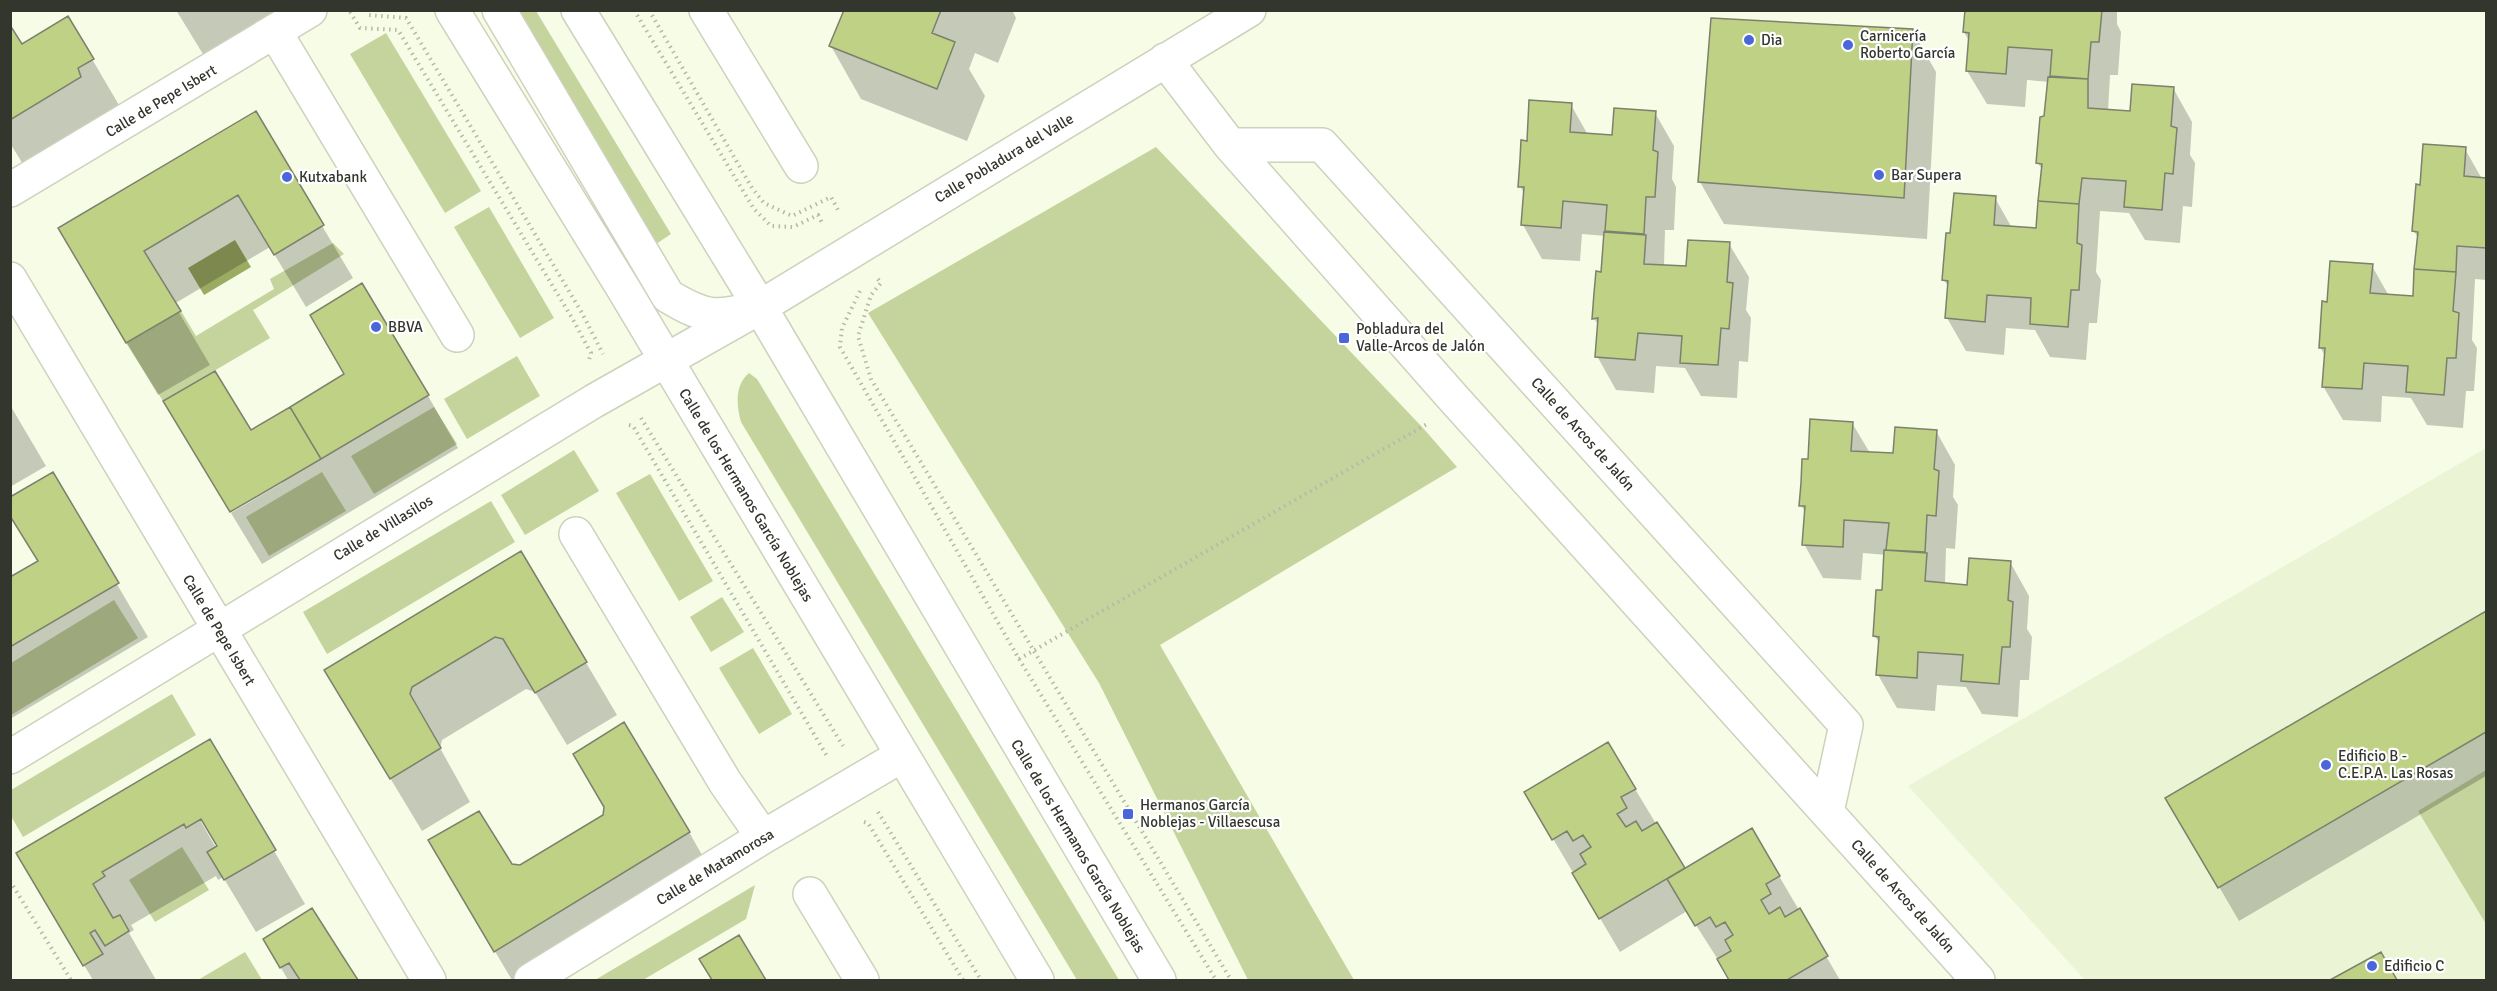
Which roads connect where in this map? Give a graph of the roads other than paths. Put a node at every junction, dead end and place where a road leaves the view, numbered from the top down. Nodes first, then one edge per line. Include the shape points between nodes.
1 (310, 10) edge
2 (452, 10) edge
3 (499, 10) edge
4 (578, 10) edge
5 (706, 10) edge
6 (1249, 10) edge
7 (275, 32) junction
8 (1165, 60) junction
9 (1230, 146) junction
10 (801, 166) dead end
11 (10, 190) edge
12 (10, 279) edge
13 (760, 307) junction
14 (457, 335) dead end
15 (666, 360) junction
16 (576, 534) dead end
17 (220, 629) junction
18 (901, 756) junction
19 (10, 757) edge
20 (1827, 812) junction
21 (763, 837) junction
22 (810, 894) dead end
23 (429, 981) edge
24 (531, 981) edge
25 (862, 981) edge
26 (1037, 981) edge
27 (1159, 981) edge
28 (1978, 981) edge

1 - 7 street, Calle de Pepe Isbert
2 - 15 street, Calle de los Hermanos García Noblejas
3 - 13 street via 668,296 696,313 721,317
4 - 13 street, Calle de los Hermanos García Noblejas
5 - 10 street
6 - 8 street, Calle Pobladura del Valle
7 - 11 street, Calle de Pepe Isbert
7 - 14 street
8 - 9 street, Calle de Arcos de Jalón
8 - 13 street, Calle Pobladura del Valle
9 - 20 street, Calle de Arcos de Jalón
9 - 20 street, Calle de Arcos de Jalón via 1322,145 1846,725
12 - 17 street, Calle de Pepe Isbert
13 - 15 street, Calle de Villasilos
13 - 27 street, Calle de los Hermanos García Noblejas
15 - 17 street, Calle de Villasilos
15 - 18 street, Calle de los Hermanos García Noblejas
16 - 21 street via 725,782
17 - 19 street, Calle de Villasilos
17 - 23 street, Calle de Pepe Isbert
18 - 21 street, Calle de Matamorosa
18 - 26 street, Calle de los Hermanos García Noblejas
20 - 28 street, Calle de Arcos de Jalón
21 - 24 street, Calle de Matamorosa
22 - 25 street

